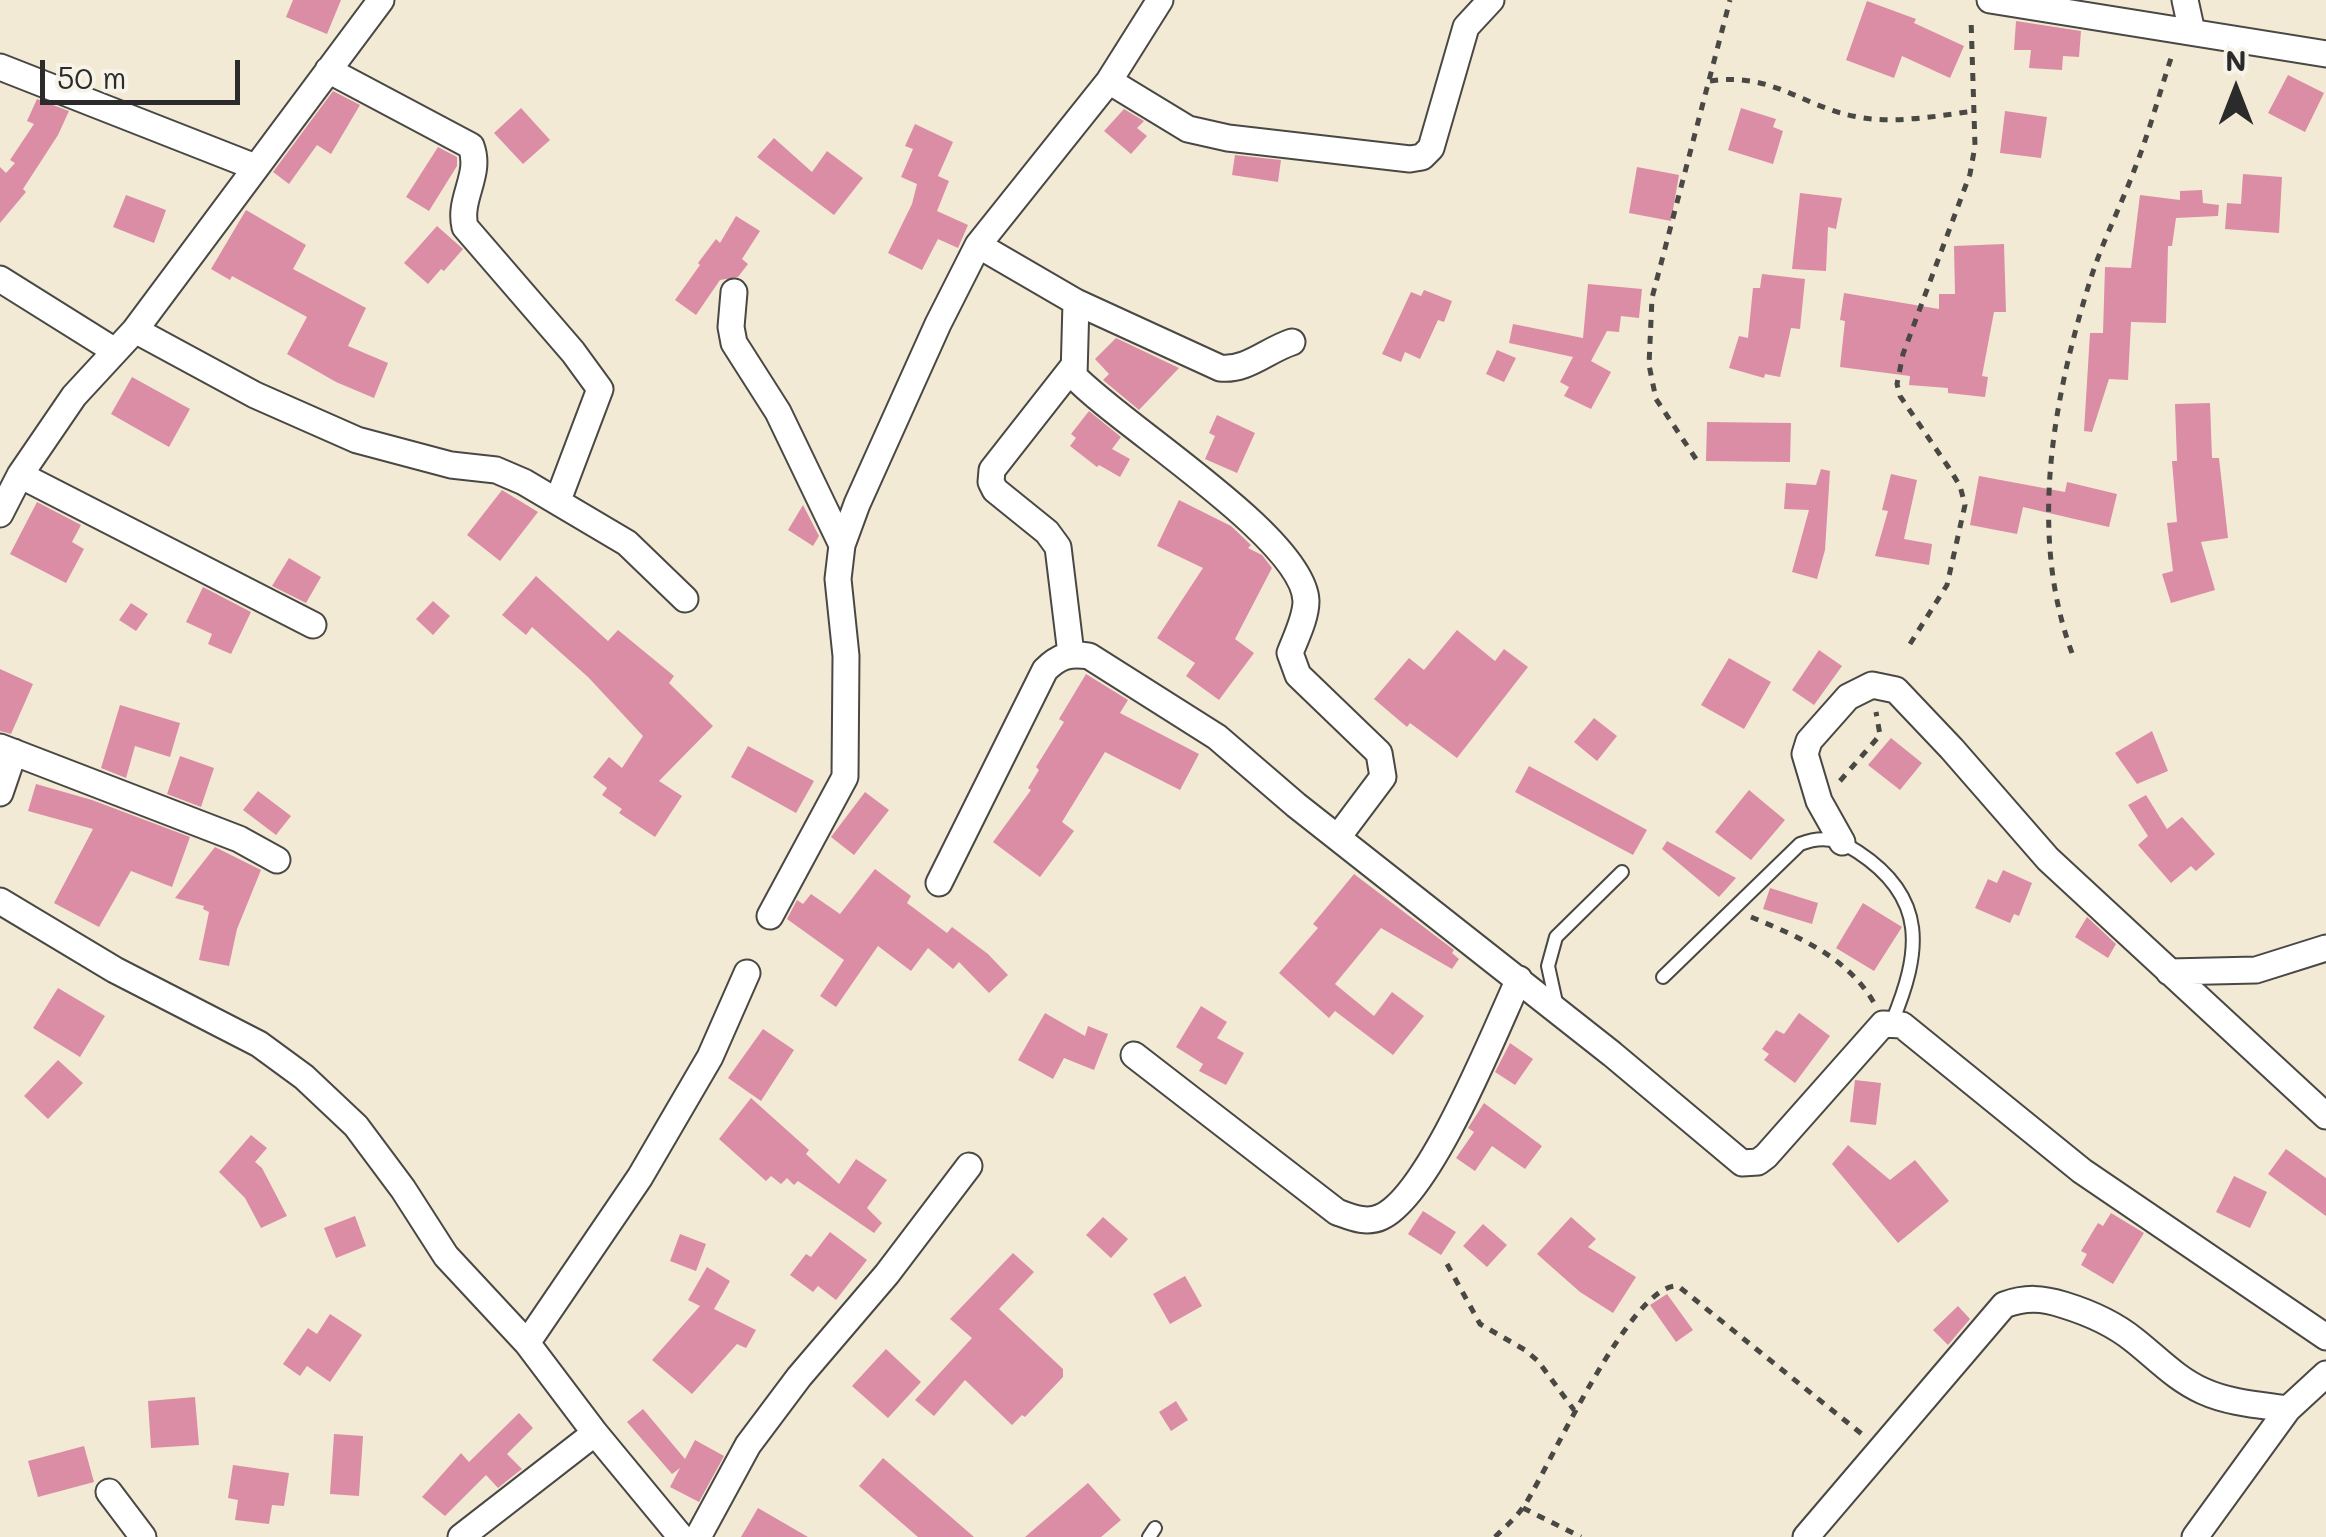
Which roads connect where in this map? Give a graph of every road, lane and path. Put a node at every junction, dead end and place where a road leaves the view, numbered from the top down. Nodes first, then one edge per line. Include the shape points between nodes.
1 (380, 0) edge
2 (1160, 0) edge
3 (1492, 0) edge
4 (1730, 0) edge
5 (1970, 0) edge
6 (1990, 0) edge
7 (2184, 0) edge
8 (2186, 31) junction
9 (2326, 54) edge
10 (0, 68) edge
11 (328, 70) junction
12 (1109, 81) junction
13 (1710, 81) junction
14 (1974, 112) junction
15 (255, 167) junction
16 (978, 245) junction
17 (0, 279) edge
18 (734, 292) dead end
19 (1076, 302) junction
20 (135, 330) junction
21 (1292, 342) dead end
22 (115, 351) junction
23 (1072, 368) junction
24 (1696, 459) dead end
25 (20, 475) junction
26 (558, 500) junction
27 (0, 514) edge
28 (842, 545) junction
29 (685, 599) dead end
30 (313, 625) dead end
31 (1910, 644) dead end
32 (2072, 653) dead end
33 (1071, 654) junction
34 (1872, 684) junction
35 (7, 750) edge
36 (0, 793) edge
37 (1819, 801) junction
38 (1338, 837) junction
39 (1842, 842) junction
40 (277, 860) dead end
41 (1622, 872) dead end
42 (939, 883) dead end
43 (0, 902) edge
44 (1733, 909) junction
45 (770, 916) dead end
46 (2326, 948) edge
47 (2169, 972) junction
48 (747, 974) dead end
49 (1662, 978) dead end
50 (1519, 979) junction
51 (1558, 1010) junction
52 (1887, 1023) junction
53 (1134, 1055) dead end
54 (2326, 1116) edge
55 (969, 1166) dead end
56 (1447, 1264) dead end
57 (2326, 1337) edge
58 (528, 1343) junction
59 (2326, 1374) edge
60 (2288, 1409) junction
61 (1574, 1410) junction
62 (595, 1433) junction
63 (1880, 1450) junction
64 (109, 1492) dead end
65 (1523, 1508) junction
66 (142, 1537) edge
67 (461, 1537) edge
68 (681, 1537) edge
69 (698, 1537) edge
70 (1495, 1537) edge
71 (1581, 1537) edge
72 (1806, 1537) edge
73 (2196, 1537) edge

1 - 11 street
2 - 12 street
3 - 12 street via 1466,27 1431,148 1410,159 1188,129
4 - 13 path
5 - 14 path
6 - 8 street
7 - 8 street
8 - 9 street
8 - 32 path via 2090,280 2054,430 2053,590
10 - 15 street
11 - 15 street
11 - 26 street via 471,146 475,172 462,212 464,228 600,389
12 - 16 street
13 - 14 path via 1756,80 1858,117
13 - 24 path via 1652,298 1649,366 1656,399
14 - 31 path via 1970,174 1897,384 1965,505 1946,584
15 - 20 street
16 - 19 street
16 - 28 street
17 - 22 street
18 - 28 street via 734,343 787,428
19 - 21 street via 1220,368 1242,368
19 - 23 street
20 - 22 street
20 - 26 street via 357,440 451,466 496,470
22 - 25 street via 74,396
23 - 33 street via 992,470 990,482 1058,547
23 - 38 street via 1086,388 1248,517 1302,582 1306,602 1290,662 1380,753 1384,767
25 - 27 street
25 - 30 street
26 - 29 street via 626,543
28 - 45 street via 844,776
33 - 38 street via 1089,656 1217,737
33 - 42 street via 1045,670
34 - 37 path via 1880,735
34 - 37 street via 1848,697 1808,741 1805,754
34 - 47 street via 1896,690 2048,859
35 - 36 street
35 - 40 street
37 - 39 street
38 - 50 street
39 - 44 lane via 1800,844
39 - 52 lane via 1880,866 1910,909 1912,962
41 - 51 lane via 1556,937 1548,966
43 - 58 street via 259,1044 304,1076 356,1126 446,1256
44 - 49 lane
44 - 52 path via 1819,948 1868,992
46 - 47 street via 2256,970
47 - 54 street
48 - 58 street via 710,1057 640,1176
50 - 51 street
50 - 53 street via 1460,1111 1397,1208 1377,1220 1336,1212
51 - 52 street via 1730,1156 1751,1164 1766,1156
52 - 57 street via 1902,1025 2082,1171
55 - 69 street via 748,1445
56 - 61 path via 1480,1324 1538,1361
58 - 62 street
59 - 60 street
60 - 63 street via 2206,1392 2092,1313 2024,1298 2004,1305
60 - 73 street
61 - 63 path via 1656,1292 1678,1286
61 - 65 path
62 - 67 street
62 - 68 street
63 - 72 street
64 - 66 street
65 - 70 path
65 - 71 path

